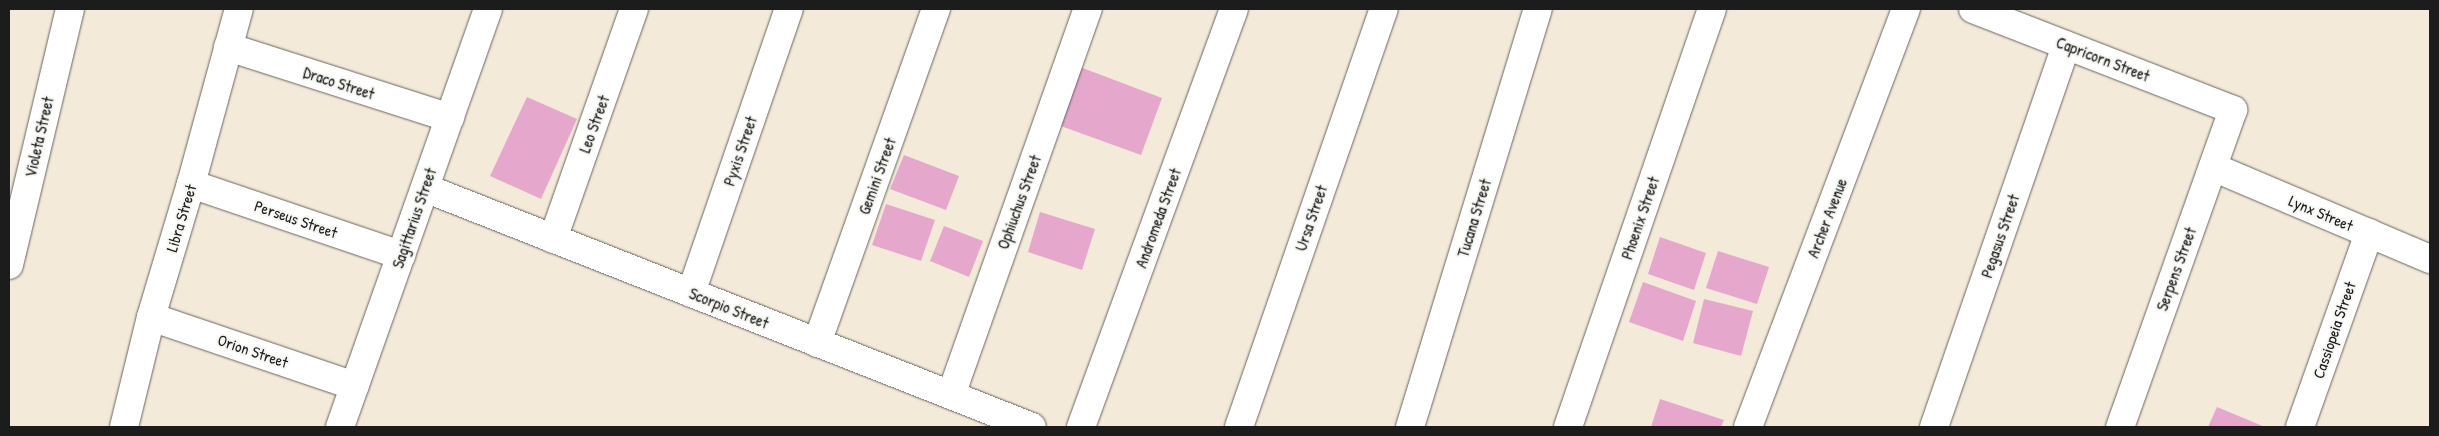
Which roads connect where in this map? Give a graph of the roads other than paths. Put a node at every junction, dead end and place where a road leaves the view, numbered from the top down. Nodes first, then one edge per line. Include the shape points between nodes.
1 (70, 9) edge
2 (239, 9) edge
3 (488, 9) edge
4 (634, 9) edge
5 (789, 9) edge
6 (936, 9) edge
7 (1088, 9) edge
8 (1234, 9) edge
9 (1384, 9) edge
10 (1538, 9) edge
11 (1712, 9) edge
12 (1906, 9) edge
13 (1973, 9) edge
14 (2066, 45) junction
15 (228, 47) junction
16 (2233, 110) joint
17 (450, 118) junction
18 (2213, 167) junction
19 (191, 184) junction
20 (425, 188) junction
21 (2369, 233) junction
22 (553, 239) junction
23 (401, 255) junction
24 (2430, 259) edge
25 (9, 265) edge
26 (691, 293) junction
27 (151, 316) junction
28 (817, 343) junction
29 (355, 386) junction
30 (951, 395) junction
31 (124, 427) edge
32 (340, 427) edge
33 (1032, 427) edge
34 (1081, 427) edge
35 (1239, 427) edge
36 (1410, 427) edge
37 (1568, 427) edge
38 (1748, 427) edge
39 (1934, 427) edge
40 (2120, 427) edge
41 (2300, 427) edge

1 - 25 street, Violeta Street
2 - 15 street, Libra Street
3 - 17 street, Sagittarius Street
4 - 22 street, Leo Street
5 - 26 street, Pyxis Street
6 - 28 street, Gemini Street
7 - 30 street, Ophiuchus Street
8 - 34 street, Andromeda Street
9 - 35 street, Ursa Street
10 - 36 street, Tucana Street
11 - 37 street, Phoenix Street
12 - 38 street, Archer Avenue
13 - 14 street, Capricorn Street
14 - 16 street, Capricorn Street
14 - 39 street, Pegasus Street
15 - 17 street, Draco Street
15 - 19 street, Libra Street
16 - 18 street, Serpens Street
17 - 20 street, Sagittarius Street
18 - 21 street, Lynx Street
18 - 40 street, Serpens Street
19 - 23 street, Perseus Street
19 - 27 street, Libra Street
20 - 22 street, Scorpio Street
20 - 23 street, Sagittarius Street
21 - 24 street, Lynx Street
21 - 41 street, Cassiopeia Street
22 - 26 street, Scorpio Street
23 - 29 street, Sagittarius Street
26 - 28 street, Scorpio Street
27 - 29 street, Orion Street
27 - 31 street, Libra Street
28 - 30 street, Scorpio Street
29 - 32 street, Sagittarius Street
30 - 33 street, Scorpio Street

